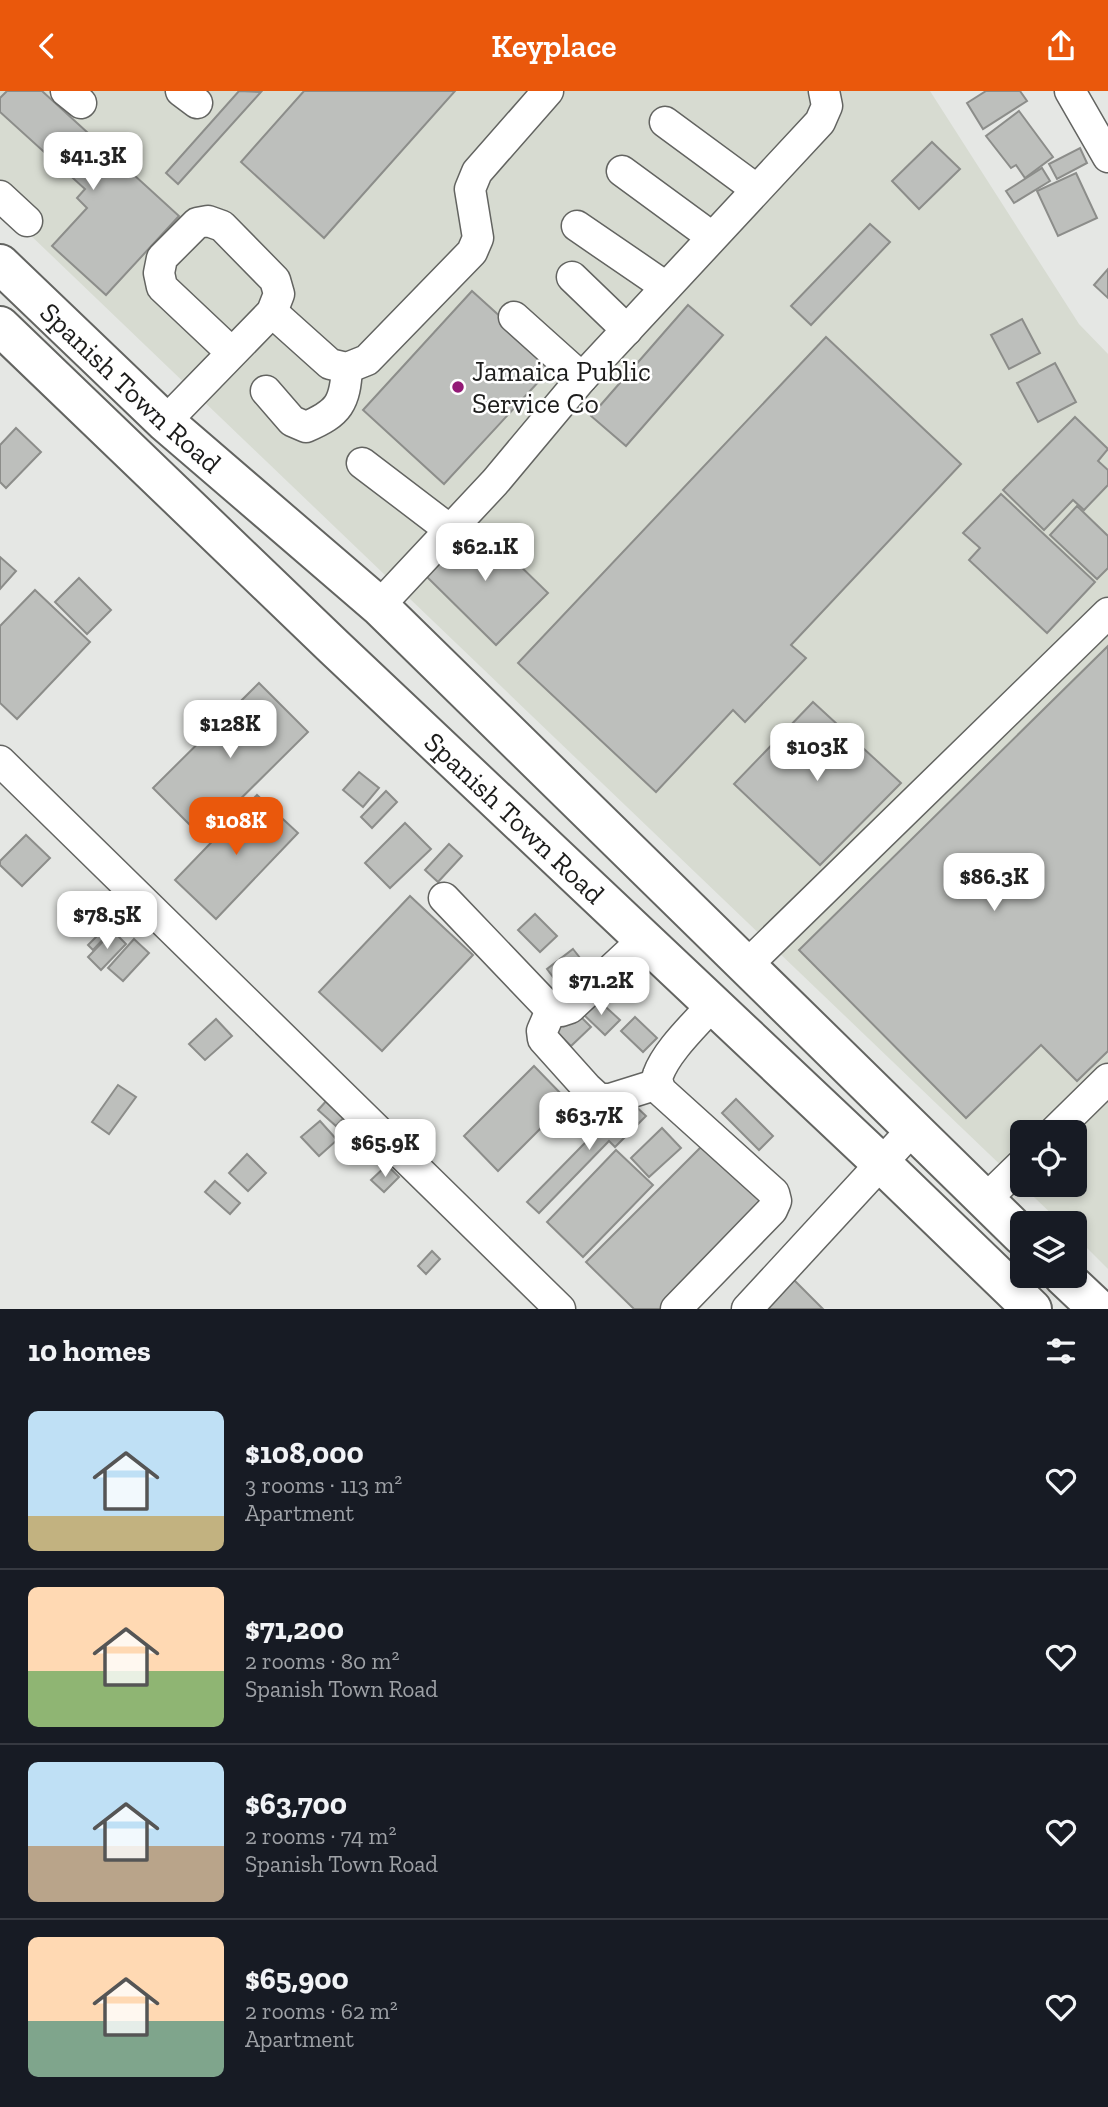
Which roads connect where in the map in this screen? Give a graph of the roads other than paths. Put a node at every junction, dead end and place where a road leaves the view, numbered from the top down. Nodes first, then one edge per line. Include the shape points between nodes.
1 (548, 91) edge
2 (824, 91) edge
3 (1070, 91) edge
4 (664, 122) dead end
5 (1108, 157) edge
6 (621, 170) dead end
7 (756, 189) junction
8 (0, 196) edge
9 (27, 221) dead end
10 (577, 226) dead end
11 (712, 237) junction
12 (0, 264) edge
13 (572, 277) dead end
14 (666, 287) junction
15 (272, 311) junction
16 (514, 317) dead end
17 (0, 326) edge
18 (626, 330) junction
19 (232, 353) junction
20 (347, 368) junction
21 (582, 378) junction
22 (265, 391) dead end
23 (165, 422) junction
24 (362, 463) dead end
25 (450, 530) junction
26 (379, 606) junction
27 (1108, 613) edge
28 (334, 647) junction
29 (0, 761) edge
30 (444, 898) dead end
31 (644, 939) junction
32 (746, 966) junction
33 (713, 1004) junction
34 (551, 1010) junction
35 (1108, 1079) edge
36 (658, 1084) junction
37 (1066, 1120) edge
38 (912, 1130) junction
39 (883, 1164) junction
40 (1010, 1176) edge
41 (985, 1200) junction
42 (1010, 1224) edge
43 (1076, 1288) edge
44 (560, 1309) edge
45 (676, 1309) edge
46 (747, 1309) edge
47 (1032, 1309) edge
48 (1098, 1309) edge

1 - 20 street via 477,172 470,189 478,238 472,252 368,360
2 - 7 street via 827,106 820,122
3 - 5 street
4 - 7 street
6 - 11 street
7 - 11 street
8 - 9 street
10 - 14 street
11 - 14 street
12 - 23 highway, Spanish Town Road
13 - 18 street
14 - 18 street
15 - 19 street
15 - 19 street via 279,294 275,280 222,226 197,223 162,258 162,287
15 - 20 street via 330,364
16 - 21 street
17 - 28 highway, Spanish Town Road
18 - 21 street
19 - 23 street
20 - 22 street via 340,405 327,418 306,427 292,421
21 - 25 street
23 - 26 highway, Spanish Town Road
24 - 25 street
25 - 26 street
26 - 28 highway
26 - 32 highway, Spanish Town Road
27 - 32 street
28 - 31 highway, Spanish Town Road
29 - 44 street
30 - 34 street
31 - 33 highway, Spanish Town Road
31 - 34 street via 570,1008
32 - 38 highway, Spanish Town Road
33 - 36 street via 672,1051 657,1077
33 - 39 highway, Spanish Town Road
34 - 36 street via 543,1039 599,1099
35 - 37 street
36 - 45 street via 774,1193 776,1202
38 - 39 street
38 - 41 highway, Spanish Town Road
39 - 46 street
39 - 47 highway, Spanish Town Road
40 - 41 street
41 - 42 highway, Spanish Town Road
43 - 48 highway

